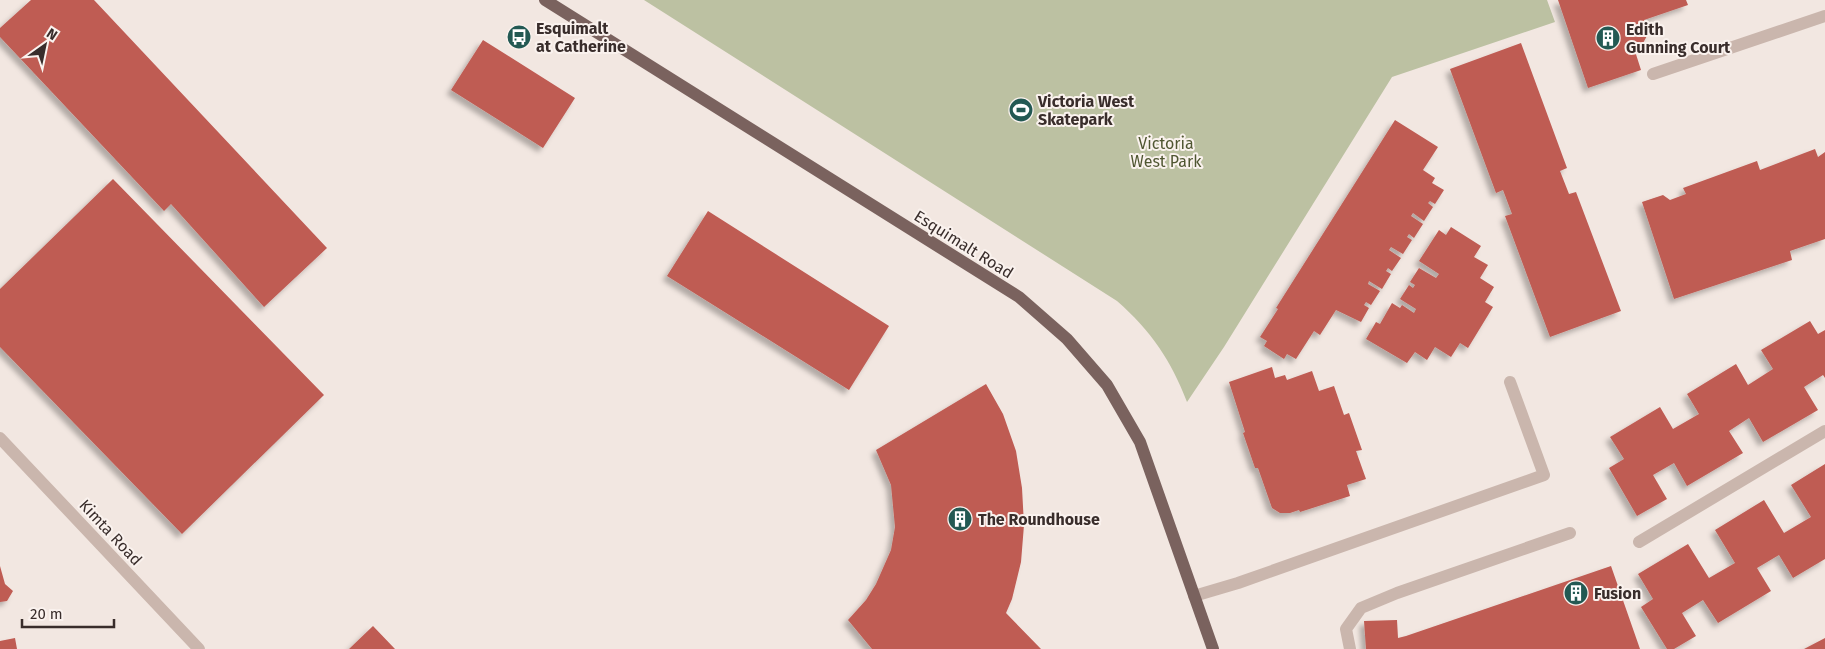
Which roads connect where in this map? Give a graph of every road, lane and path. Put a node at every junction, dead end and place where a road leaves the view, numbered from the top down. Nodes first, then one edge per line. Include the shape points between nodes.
1 (545, 0) edge
2 (1825, 16) edge
3 (1653, 74) dead end
4 (1510, 382) dead end
5 (1825, 431) edge
6 (0, 438) edge
7 (1570, 533) dead end
8 (1639, 542) dead end
9 (1194, 596) junction
10 (199, 649) edge
11 (1213, 649) edge
12 (1350, 649) edge

1 - 9 main road, Esquimalt Road via 1019,297 1067,339 1107,385 1140,442
2 - 3 street
4 - 9 street via 1544,475
5 - 8 street
6 - 10 street, Kimta Road
7 - 12 street via 1362,608 1346,629
9 - 11 main road, Esquimalt Road

